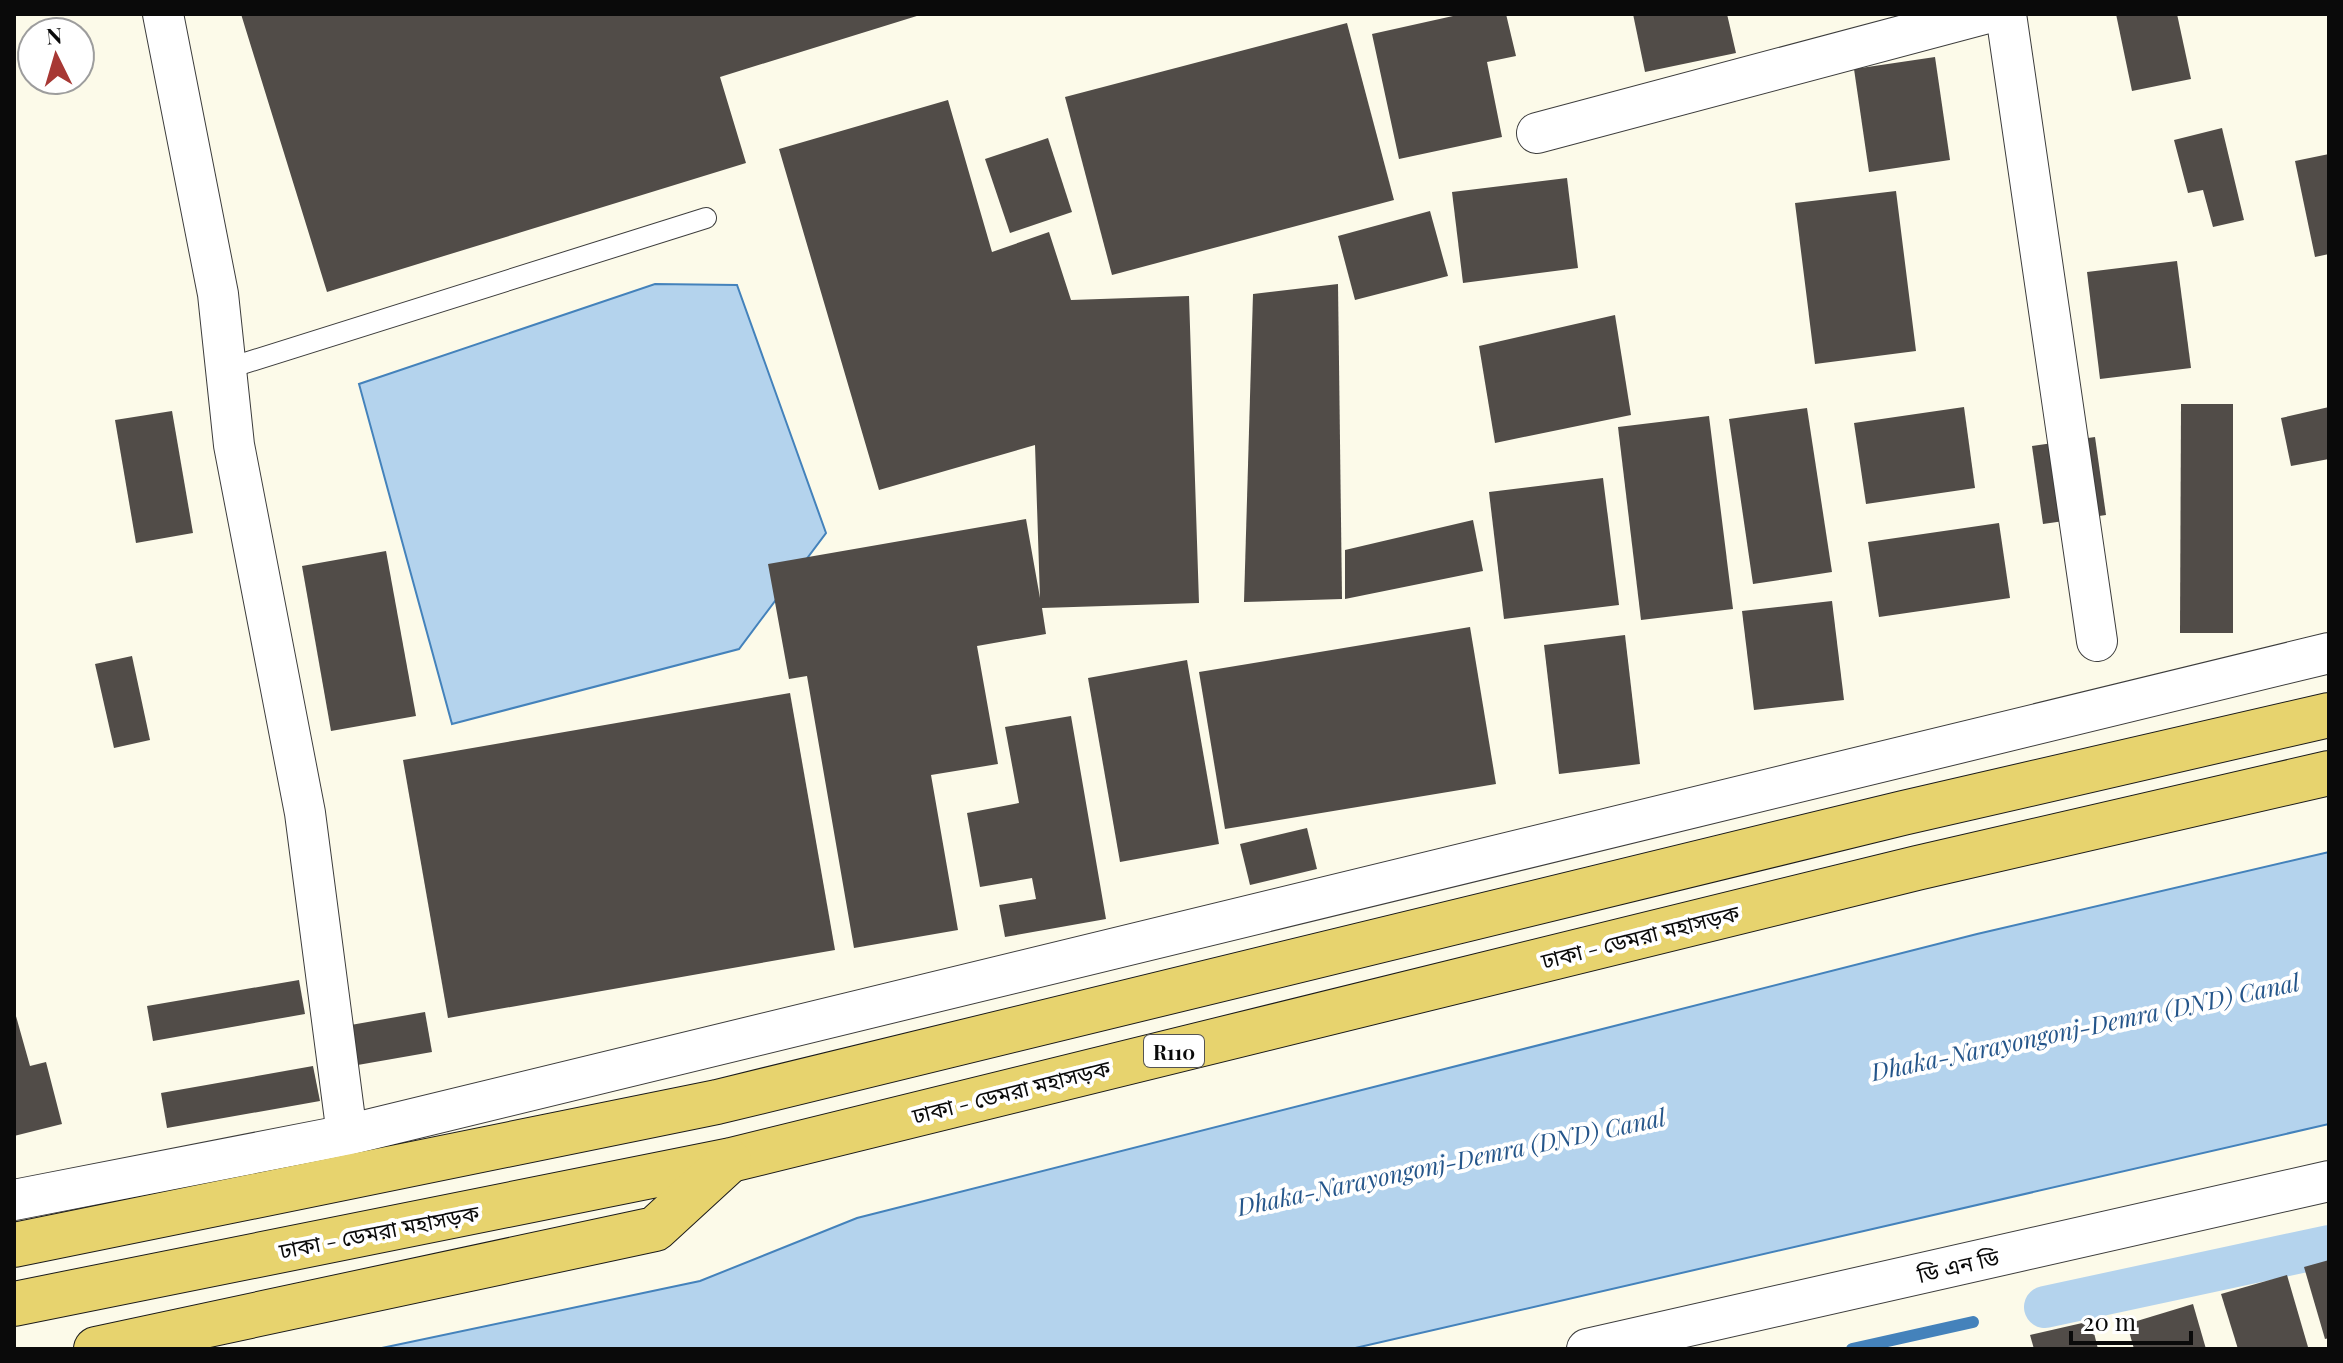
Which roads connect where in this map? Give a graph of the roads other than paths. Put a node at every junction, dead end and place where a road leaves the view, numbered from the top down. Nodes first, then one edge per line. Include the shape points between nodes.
1 (163, 14) edge
2 (1984, 14) edge
3 (2006, 14) edge
4 (1537, 133) dead end
5 (706, 218) dead end
6 (226, 369) junction
7 (2097, 641) dead end
8 (2329, 653) edge
9 (2329, 715) edge
10 (2329, 773) edge
11 (347, 1135) junction
12 (731, 1160) junction
13 (2329, 1181) edge
14 (14, 1200) edge
15 (14, 1245) edge
16 (14, 1304) edge
17 (96, 1349) edge
18 (1587, 1349) edge

1 - 6 street via 218,294
2 - 4 street
3 - 7 street
5 - 6 lane
6 - 11 street via 234,445 305,813
8 - 11 street
9 - 15 main road via 1903,813 717,1102
10 - 12 main road, ঢাকা - ডেমরা মহাসড়ক / R110 via 1917,868
11 - 14 street
12 - 16 main road, ঢাকা - ডেমরা মহাসড়ক / R110
12 - 17 main road via 655,1229
13 - 18 street, ডি এন ডি

